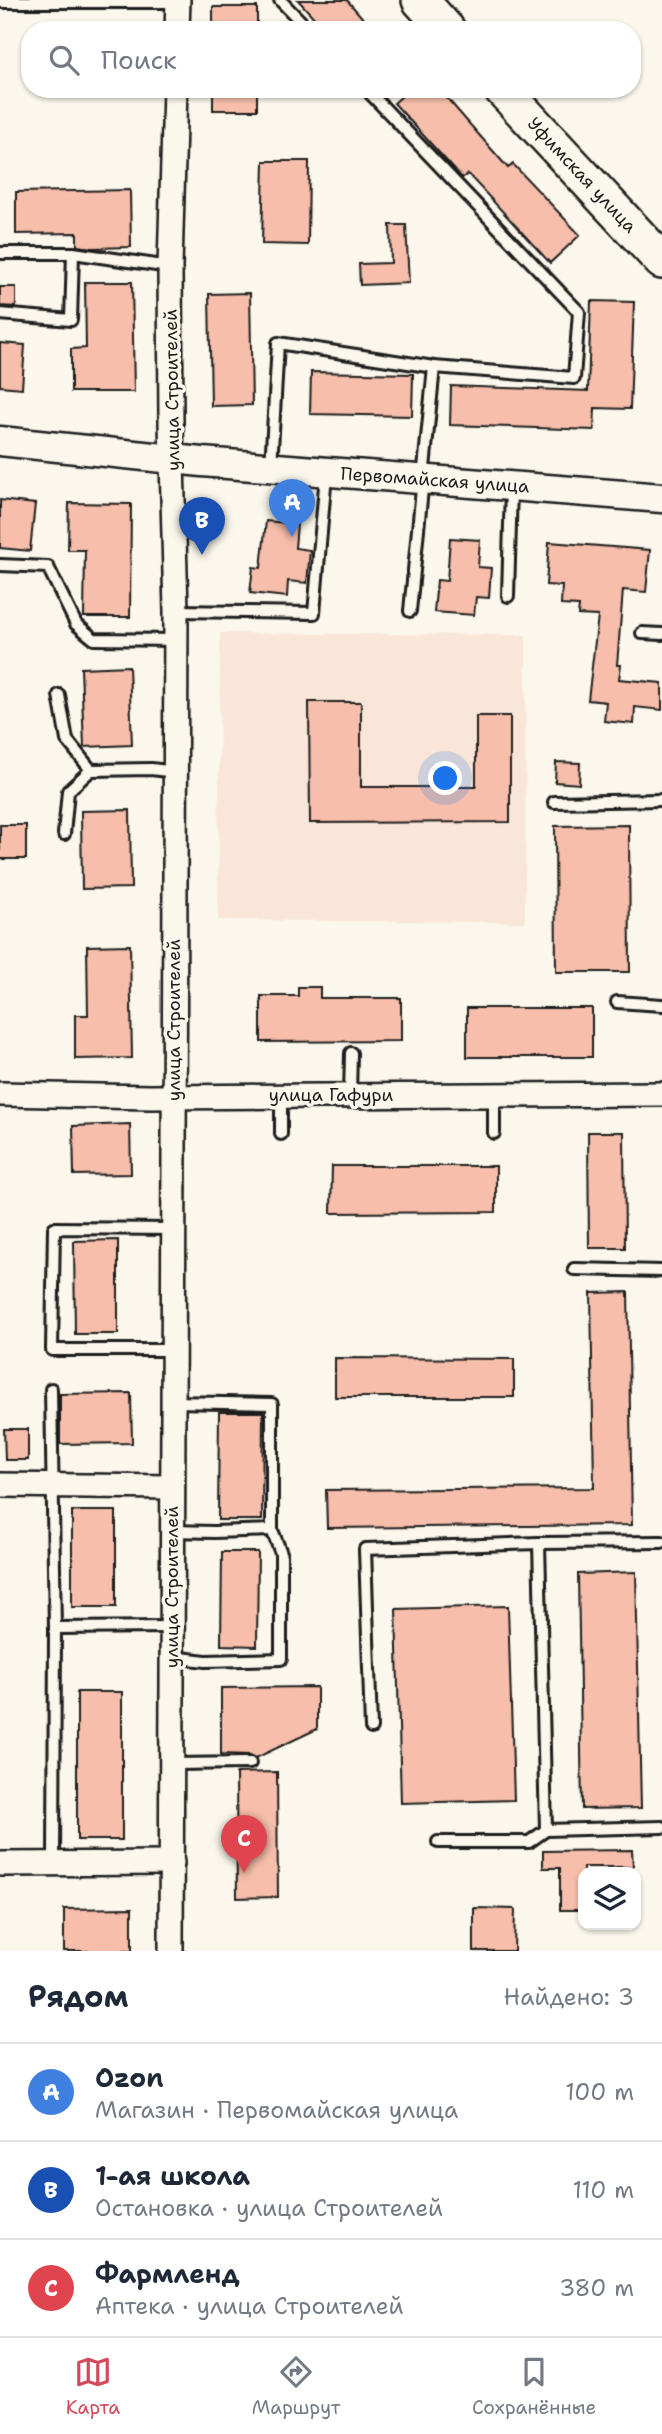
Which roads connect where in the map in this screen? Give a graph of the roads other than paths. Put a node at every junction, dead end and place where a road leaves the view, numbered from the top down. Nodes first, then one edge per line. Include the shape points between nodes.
1 (280, 0) edge
2 (420, 0) edge
3 (64, 1) edge
4 (178, 1) edge
5 (0, 2) edge
6 (177, 21) edge
7 (300, 21) edge
8 (439, 21) edge
9 (175, 98) edge
10 (375, 98) edge
11 (510, 98) edge
12 (0, 253) edge
13 (73, 253) junction
14 (662, 261) edge
15 (170, 267) junction
16 (0, 314) edge
17 (434, 367) junction
18 (0, 441) edge
19 (172, 458) junction
20 (271, 467) junction
21 (326, 471) junction
22 (422, 479) junction
23 (511, 485) junction
24 (662, 498) edge
25 (0, 565) edge
26 (508, 596) dead end
27 (176, 611) junction
28 (410, 611) dead end
29 (642, 633) dead end
30 (662, 634) edge
31 (176, 640) junction
32 (59, 695) dead end
33 (91, 770) junction
34 (176, 772) junction
35 (662, 800) edge
36 (554, 802) dead end
37 (64, 834) dead end
38 (617, 1002) dead end
39 (662, 1005) edge
40 (351, 1053) dead end
41 (0, 1094) edge
42 (494, 1094) junction
43 (662, 1094) edge
44 (350, 1095) junction
45 (281, 1096) junction
46 (173, 1097) junction
47 (494, 1133) dead end
48 (281, 1134) dead end
49 (174, 1230) junction
50 (574, 1269) dead end
51 (662, 1271) edge
52 (174, 1350) junction
53 (51, 1389) dead end
54 (173, 1402) junction
55 (0, 1485) edge
56 (52, 1486) junction
57 (172, 1487) junction
58 (272, 1530) junction
59 (171, 1531) junction
60 (662, 1542) edge
61 (539, 1543) junction
62 (172, 1627) junction
63 (55, 1628) junction
64 (172, 1657) junction
65 (371, 1728) dead end
66 (250, 1763) dead end
67 (172, 1764) junction
68 (662, 1827) edge
69 (546, 1830) junction
70 (438, 1842) dead end
71 (172, 1863) junction
72 (0, 1864) edge
73 (54, 1864) junction
74 (171, 1951) edge

1 - 7 lane
2 - 8 main road
3 - 4 lane
3 - 5 lane
4 - 6 street
9 - 15 street, улица Строителей
10 - 17 lane via 579,312 574,378
11 - 14 main road, Уфимская улица
12 - 13 lane
13 - 15 lane
13 - 16 lane via 71,320
15 - 19 street, улица Строителей
17 - 20 lane via 278,343
17 - 22 lane
18 - 19 street, Первомайская улица
19 - 20 street, Первомайская улица
19 - 27 street, улица Строителей
20 - 21 street, Первомайская улица
21 - 22 street, Первомайская улица
21 - 27 lane via 314,613
22 - 23 street, Первомайская улица
22 - 28 lane
23 - 24 street, Первомайская улица
23 - 26 lane
25 - 31 lane via 48,567 76,624 94,639
27 - 31 street, улица Строителей
29 - 30 lane
31 - 34 street, улица Строителей
32 - 33 lane via 67,740
33 - 34 lane
33 - 37 lane via 68,791
34 - 46 street, улица Строителей
35 - 36 lane
38 - 39 lane
40 - 44 lane
41 - 46 street, улица Гафури
42 - 43 street, улица Гафури
42 - 44 street, улица Гафури
42 - 47 lane
44 - 45 street, улица Гафури
45 - 46 street, улица Гафури
45 - 48 lane
46 - 49 street, улица Строителей
49 - 52 street, улица Строителей
49 - 52 lane via 54,1228 52,1350
50 - 51 lane
52 - 54 street, улица Строителей
53 - 56 lane
54 - 57 street, улица Строителей
54 - 58 lane via 272,1404
55 - 56 street
56 - 57 street
56 - 63 lane
57 - 59 street, улица Строителей
58 - 59 lane
58 - 64 lane via 281,1553 281,1659
59 - 62 street, улица Строителей
60 - 61 lane
61 - 65 lane via 365,1549
61 - 69 lane
62 - 63 lane
62 - 64 street, улица Строителей
63 - 73 lane
64 - 67 street, улица Строителей
66 - 67 lane
67 - 71 street, улица Строителей
68 - 69 lane
69 - 70 lane via 529,1842
71 - 73 street
71 - 74 street, улица Строителей
72 - 73 street

